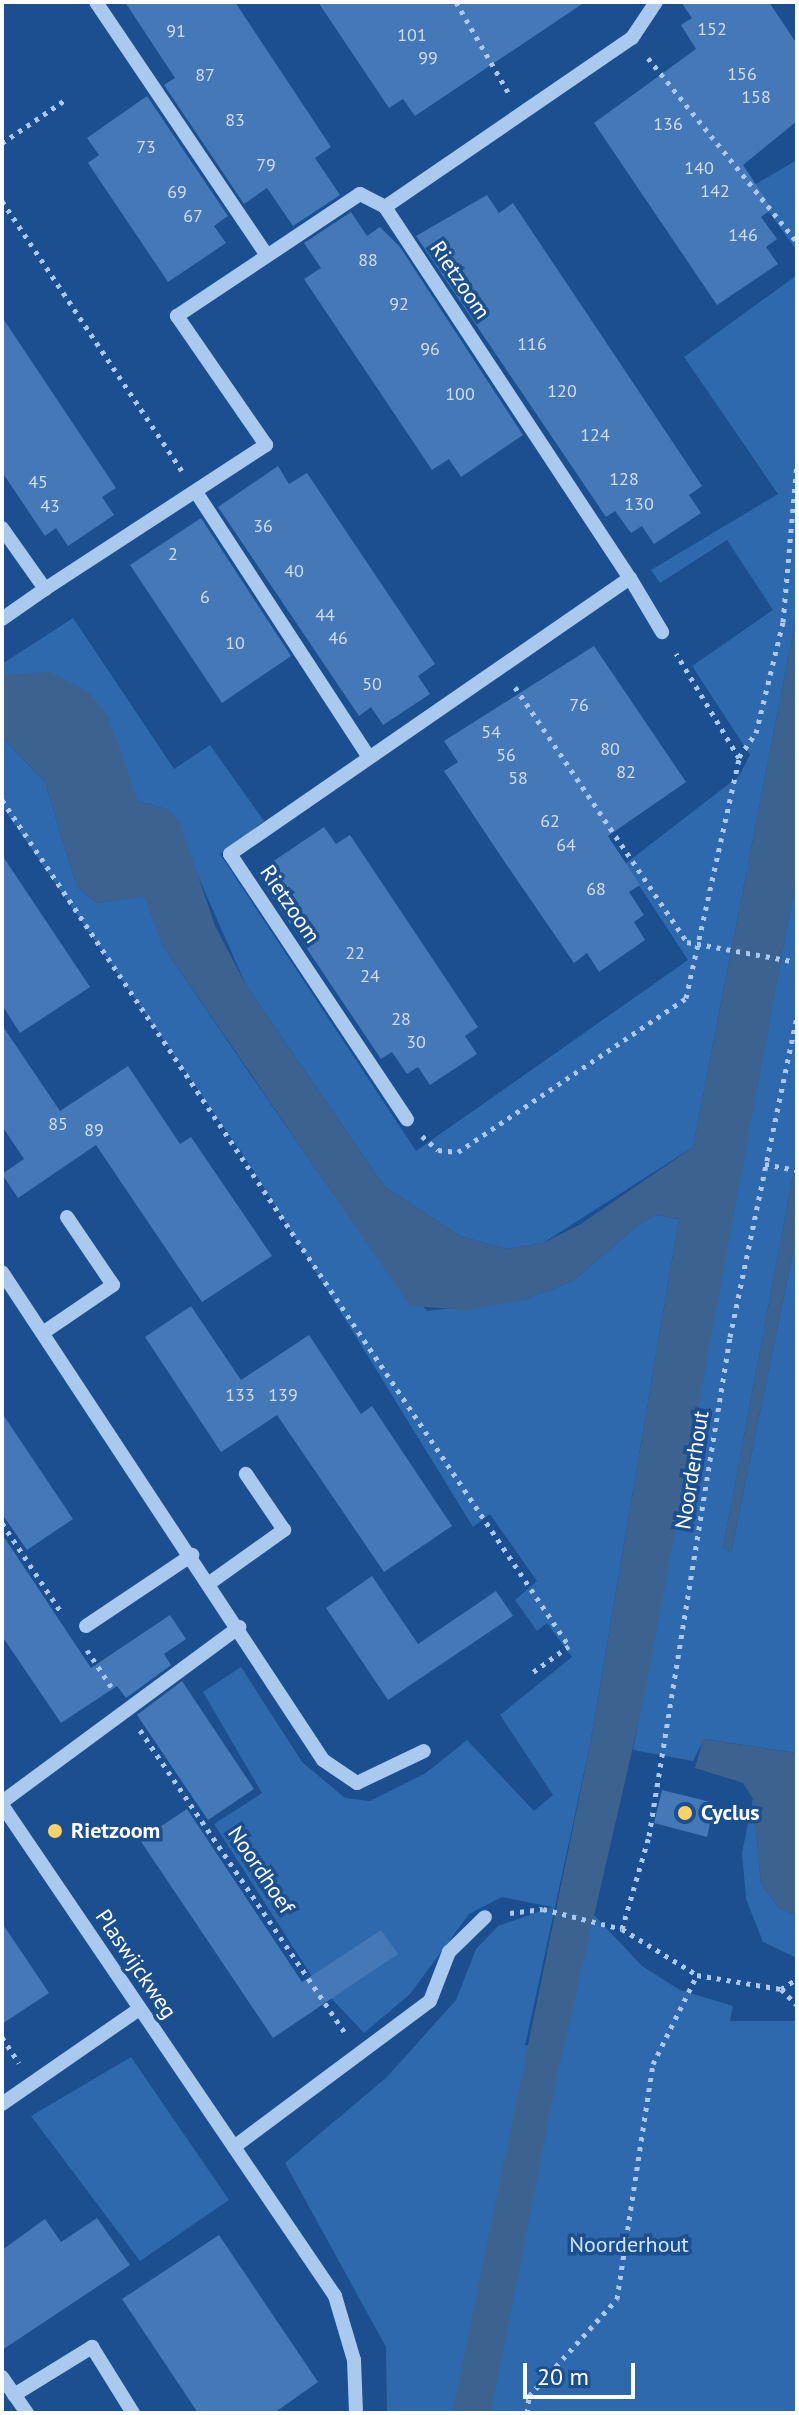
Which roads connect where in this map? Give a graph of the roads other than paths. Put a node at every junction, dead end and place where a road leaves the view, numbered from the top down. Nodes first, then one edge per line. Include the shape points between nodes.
1 (96, 2) edge
2 (656, 2) edge
3 (385, 207) junction
4 (265, 253) junction
5 (196, 492) junction
6 (2, 528) edge
7 (630, 578) junction
8 (45, 589) junction
9 (2, 619) edge
10 (662, 632) road end
11 (368, 756) junction
12 (407, 1119) road end
13 (67, 1217) dead end
14 (2, 1272) edge
15 (47, 1330) junction
16 (246, 1474) dead end
17 (192, 1555) junction
18 (211, 1582) junction
19 (239, 1627) junction
20 (81, 1630) road end
21 (424, 1751) dead end
22 (2, 1804) edge
23 (485, 1917) road end
24 (139, 2009) junction
25 (2, 2104) edge
26 (234, 2147) junction
27 (2, 2377) edge
28 (14, 2395) junction
29 (27, 2413) edge
30 (133, 2413) edge
31 (356, 2413) edge

1 - 4 street
2 - 3 street via 632,38
3 - 4 street via 360,194
3 - 7 street, Rietzoom
4 - 5 street via 177,316 266,445
5 - 8 street
5 - 11 street
6 - 8 street
7 - 10 street, Rietzoom
7 - 11 street, Rietzoom
8 - 9 street
11 - 12 street, Rietzoom via 230,854
13 - 15 street via 113,1285
14 - 15 street
15 - 17 street
16 - 18 street via 284,1530
17 - 18 street
17 - 20 street
18 - 19 street
19 - 21 street via 323,1760 357,1783
19 - 22 street
22 - 24 street, Plaswijckweg
23 - 26 street via 449,1952 430,2001
24 - 25 street
24 - 26 street, Plaswijckweg
26 - 31 street, Plaswijckweg via 335,2296 354,2360
27 - 28 street
28 - 29 street
28 - 30 street via 92,2347

